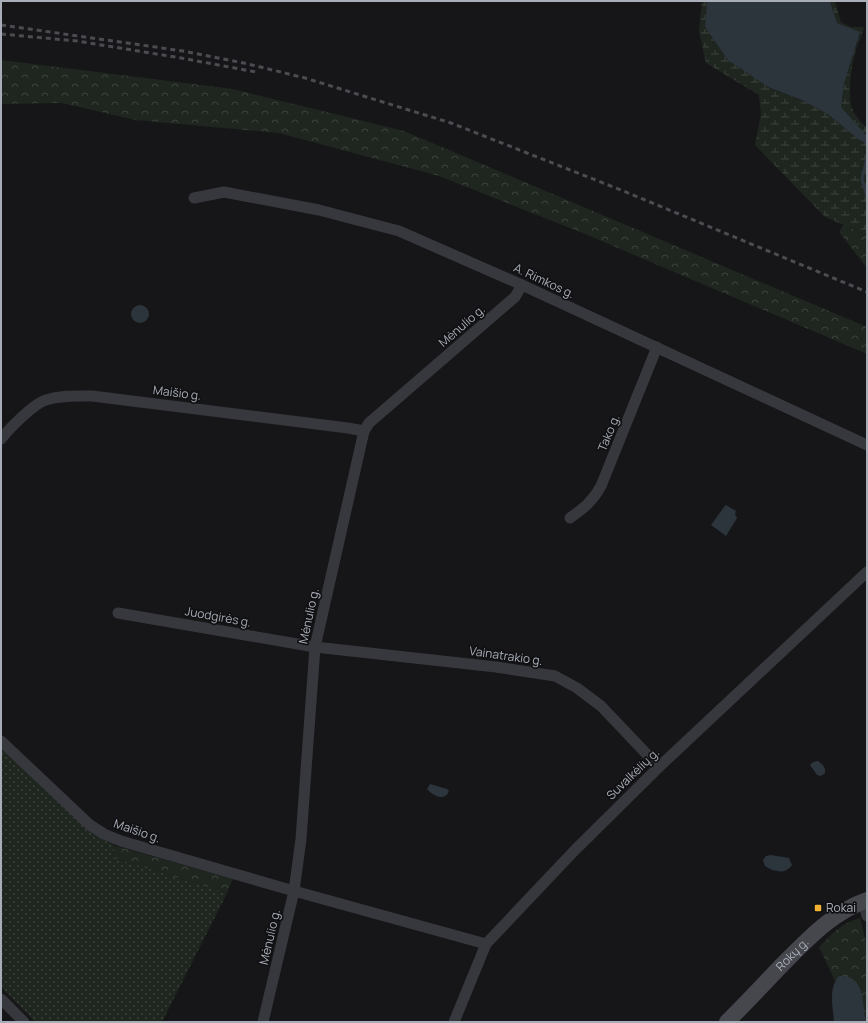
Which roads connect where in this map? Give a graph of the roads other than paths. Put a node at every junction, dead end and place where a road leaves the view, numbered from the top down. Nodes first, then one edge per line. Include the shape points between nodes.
1 (194, 198) dead end
2 (522, 285) junction
3 (657, 348) junction
4 (364, 431) junction
5 (1, 439) edge
6 (867, 446) edge
7 (570, 518) dead end
8 (867, 572) edge
9 (118, 613) dead end
10 (315, 647) junction
11 (1, 742) edge
12 (659, 767) junction
13 (294, 892) junction
14 (866, 905) edge
15 (486, 944) junction
16 (1, 999) edge
17 (24, 1022) edge
18 (264, 1022) edge
19 (454, 1022) edge
20 (727, 1022) edge

1 - 2 street, A. Rimkos g. via 224,192 319,210 385,227
2 - 3 street, A. Rimkos g.
2 - 4 street, Mėnulio g. via 515,297 369,423
3 - 6 street, A. Rimkos g.
3 - 7 street, Tako g. via 601,486 594,499
4 - 5 street, Maišio g. via 92,396 69,396 45,400 37,405
4 - 10 street, Mėnulio g.
8 - 12 street, Suvalkėlių g.
9 - 10 street, Juodgirės g.
10 - 12 street, Vainatrakio g. via 555,676 601,706
10 - 13 street, Mėnulio g. via 301,839
11 - 13 street, Maišio g. via 90,825 104,834 121,842
12 - 15 street, Suvalkėlių g. via 575,850
13 - 15 street, Maišio g.
13 - 18 street, Mėnulio g.
14 - 20 main road, Rokų g. via 846,910 827,922
15 - 19 street, Suvalkėlių g.
16 - 17 street

